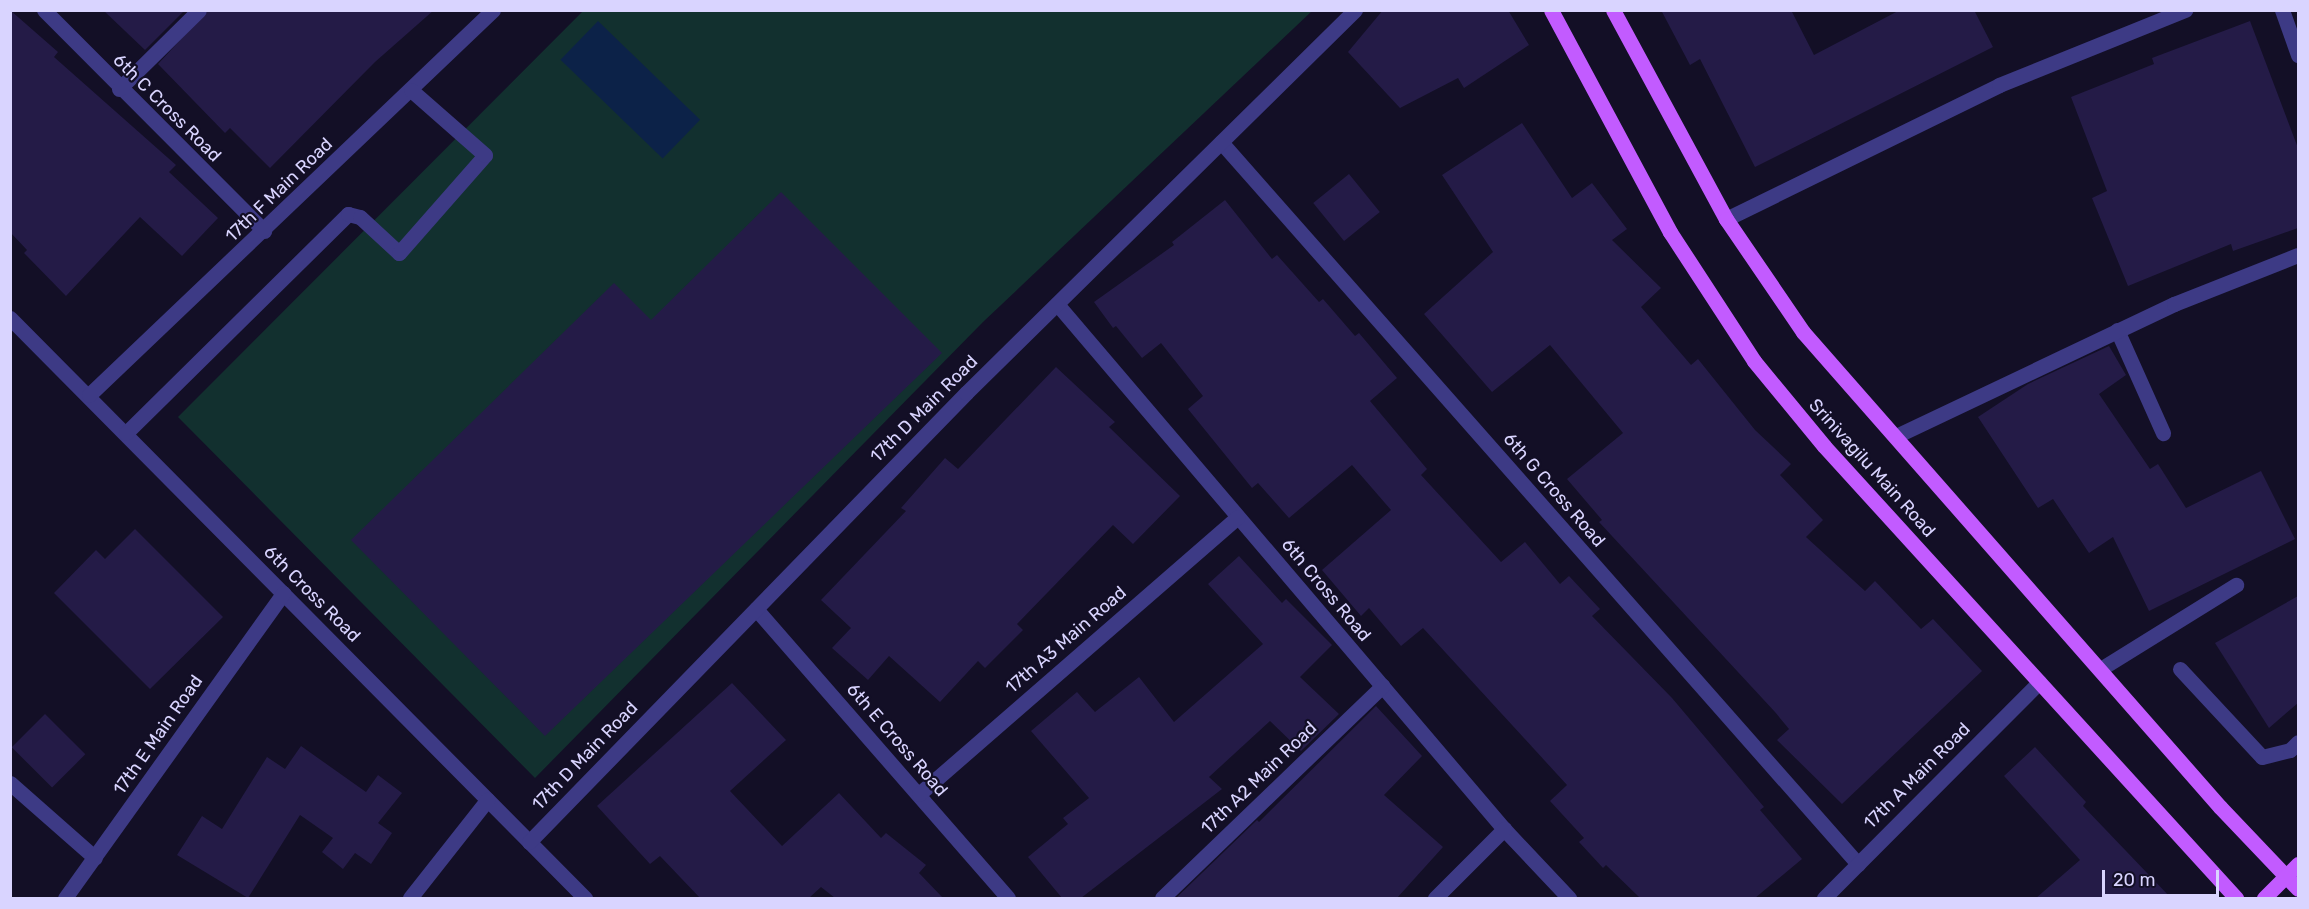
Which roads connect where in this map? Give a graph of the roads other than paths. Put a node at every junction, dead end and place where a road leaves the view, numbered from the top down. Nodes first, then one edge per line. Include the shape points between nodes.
1 (44, 10) edge
2 (199, 10) edge
3 (493, 10) edge
4 (1355, 10) edge
5 (1551, 10) edge
6 (1613, 10) edge
7 (2186, 10) edge
8 (2282, 10) edge
9 (2298, 55) edge
10 (119, 89) junction
11 (411, 90) junction
12 (1221, 142) junction
13 (1726, 219) junction
14 (264, 231) junction
15 (2298, 255) edge
16 (1057, 304) junction
17 (10, 318) edge
18 (2117, 330) junction
19 (89, 395) junction
20 (126, 433) junction
21 (2163, 433) dead end
22 (1896, 436) junction
23 (1238, 517) junction
24 (2236, 585) dead end
25 (283, 593) junction
26 (756, 609) junction
27 (2102, 668) junction
28 (2180, 669) dead end
29 (2039, 682) junction
30 (1382, 686) junction
31 (2298, 742) edge
32 (10, 783) edge
33 (919, 794) junction
34 (487, 800) junction
35 (1504, 829) junction
36 (529, 842) junction
37 (95, 858) junction
38 (1858, 864) junction
39 (2298, 864) edge
40 (2287, 877) junction
41 (2298, 890) edge
42 (65, 898) edge
43 (410, 898) edge
44 (585, 898) edge
45 (1008, 898) edge
46 (1162, 898) edge
47 (1435, 898) edge
48 (1569, 898) edge
49 (1824, 898) edge
50 (2236, 898) edge
51 (2264, 898) edge

1 - 10 street, 6th C Cross Road
2 - 10 street
3 - 11 street, 17th F Main Road
4 - 12 street, 17th D Main Road
5 - 29 main road, Srinivagilu Main Road via 1670,232 1754,361 1824,446
6 - 13 main road
7 - 13 street via 1999,85
8 - 9 street
10 - 14 street, 6th C Cross Road
11 - 14 street, 17th F Main Road
11 - 20 street via 485,155 399,253 360,217 348,214
12 - 16 street, 17th D Main Road
12 - 38 street, 6th G Cross Road
13 - 22 main road via 1803,332
14 - 19 street, 17th F Main Road
15 - 18 street
16 - 23 street, 6th Cross Road
16 - 26 street, 17th D Main Road
17 - 19 street, 6th Cross Road
18 - 21 street
18 - 22 street
19 - 20 street, 6th Cross Road
20 - 25 street, 6th Cross Road
22 - 27 main road
23 - 30 street, 6th Cross Road
23 - 33 street, 17th A3 Main Road
24 - 27 street
25 - 34 street, 6th Cross Road
25 - 37 street, 17th E Main Road
26 - 33 street, 6th E Cross Road
26 - 36 street, 17th D Main Road
27 - 40 main road via 2220,807
28 - 31 street via 2262,758 2290,750
29 - 38 street, 17th A Main Road
29 - 50 main road, Srinivagilu Main Road
30 - 35 street, 6th Cross Road
30 - 46 street, 17th A2 Main Road
32 - 37 street
33 - 45 street, 6th E Cross Road
34 - 36 street, 6th Cross Road
34 - 43 street
35 - 47 street
35 - 48 street, 6th Cross Road
36 - 44 street, 6th Cross Road
37 - 42 street, 17th E Main Road
38 - 49 street, 17th A Main Road
39 - 40 main road
40 - 41 main road
40 - 51 main road

